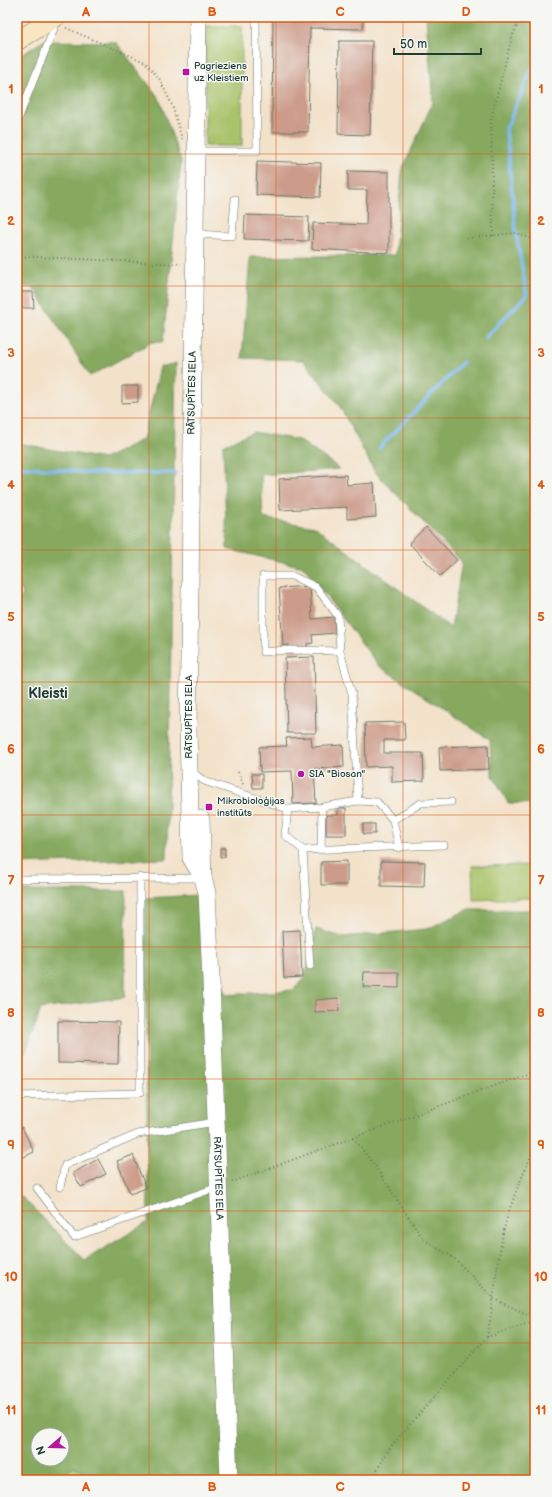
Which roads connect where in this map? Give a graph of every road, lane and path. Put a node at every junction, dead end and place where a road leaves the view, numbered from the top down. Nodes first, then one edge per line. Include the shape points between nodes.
1 (198, 17) edge
2 (256, 17) edge
3 (521, 17) edge
4 (60, 21) edge
5 (17, 41) edge
6 (17, 122) edge
7 (196, 156) junction
8 (235, 199) dead end
9 (194, 234) junction
10 (493, 236) junction
11 (467, 238) dead end
12 (535, 240) edge
13 (17, 256) edge
14 (194, 264) junction
15 (340, 651) junction
16 (189, 769) junction
17 (358, 801) junction
18 (451, 802) dead end
19 (322, 807) junction
20 (288, 809) junction
21 (393, 820) junction
22 (444, 845) dead end
23 (399, 848) junction
24 (303, 850) junction
25 (321, 850) junction
26 (140, 877) junction
27 (203, 878) junction
28 (17, 879) edge
29 (310, 966) dead end
30 (535, 1070) edge
31 (17, 1096) edge
32 (216, 1122) junction
33 (352, 1138) junction
34 (535, 1147) edge
35 (219, 1186) junction
36 (60, 1187) dead end
37 (37, 1188) dead end
38 (494, 1299) junction
39 (535, 1319) edge
40 (487, 1337) junction
41 (229, 1480) edge
42 (371, 1480) edge

1 - 7 street, RĀTSUPĪTES IELA
2 - 7 lane via 257,150
3 - 10 path via 512,37 491,119
4 - 5 main road
4 - 6 lane
4 - 7 path via 144,62 159,78 172,105 184,145
7 - 9 street, RĀTSUPĪTES IELA
8 - 9 lane via 232,236
9 - 14 street, RĀTSUPĪTES IELA
10 - 11 path
10 - 12 path via 516,233
13 - 14 path
14 - 16 street, RĀTSUPĪTES IELA
15 - 15 lane via 263,652 263,576 292,576 316,587 338,616
15 - 17 lane via 352,694
16 - 20 lane via 204,781
16 - 27 street, RĀTSUPĪTES IELA via 191,858
17 - 19 lane
17 - 21 lane via 377,802
18 - 21 lane via 421,803
19 - 20 lane
19 - 25 lane
20 - 24 lane via 285,835
21 - 23 lane
22 - 23 lane
23 - 25 lane
24 - 25 lane
24 - 29 lane
26 - 27 lane
26 - 28 lane
26 - 31 lane via 140,1093
27 - 32 street, RĀTSUPĪTES IELA via 207,893
30 - 33 path
32 - 35 street, RĀTSUPĪTES IELA
32 - 36 lane via 138,1134 65,1165
33 - 35 path
33 - 38 path via 373,1163 423,1239 455,1259
34 - 38 path via 517,1188 503,1233
35 - 37 lane via 74,1237
35 - 41 street, RĀTSUPĪTES IELA
38 - 39 path
38 - 40 path
39 - 40 path
40 - 42 path via 392,1446

